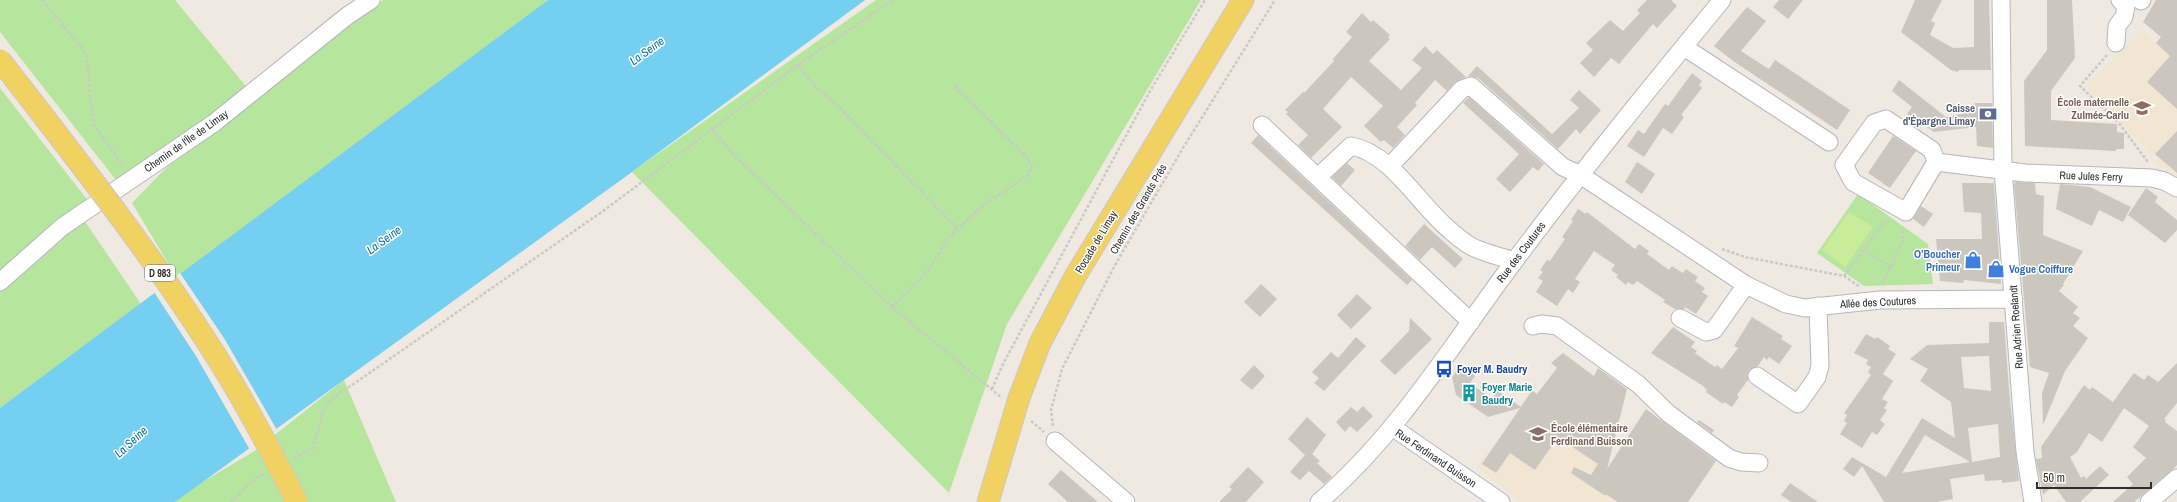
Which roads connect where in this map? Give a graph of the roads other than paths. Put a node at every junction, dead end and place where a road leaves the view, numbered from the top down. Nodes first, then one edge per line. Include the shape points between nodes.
1 (371, 0) edge
2 (1243, 0) edge
3 (1722, 0) edge
4 (2001, 0) edge
5 (2120, 0) edge
6 (2116, 42) road end
7 (1684, 47) junction
8 (0, 60) edge
9 (1262, 125) dead end
10 (1829, 142) dead end
11 (1936, 162) junction
12 (1390, 166) junction
13 (2004, 169) junction
14 (1580, 174) junction
15 (1318, 177) junction
16 (2170, 184) edge
17 (1514, 261) junction
18 (0, 282) edge
19 (1746, 285) junction
20 (2014, 299) junction
21 (1818, 306) junction
22 (1680, 318) dead end
23 (1471, 322) junction
24 (1533, 326) dead end
25 (1757, 376) dead end
26 (1392, 427) junction
27 (1055, 441) road end
28 (1759, 463) dead end
29 (2177, 478) edge
30 (297, 502) edge
31 (988, 502) edge
32 (1126, 502) edge
33 (1319, 502) edge
34 (1501, 502) edge
35 (2033, 502) edge
36 (2149, 502) edge

1 - 18 street, Chemin de l'Île de Limay via 347,16 214,123 62,227
2 - 31 main road, Rocade de Limay via 1076,275 1040,343 1019,398
3 - 7 street, Rue des Coutures
4 - 13 street, Rue Adrien Roelandt
5 - 6 street via 2126,6 2124,17 2116,26
7 - 10 street
7 - 14 street, Rue des Coutures
8 - 30 main road, D 983, bridge via 114,207 171,289 216,357 272,452
9 - 15 street
11 - 11 street via 1901,214 1853,182 1844,166 1874,123 1886,119 1932,150
11 - 13 street, Rue Jules Ferry
12 - 14 street, Allée des Coutures via 1462,89 1471,86 1563,167
12 - 15 street via 1364,148 1352,146
12 - 17 street via 1420,202 1451,231 1476,249
13 - 16 street, Rue Jules Ferry via 2025,173 2152,178
13 - 20 street, Rue Adrien Roelandt
14 - 17 street, Rue des Coutures
14 - 19 street, Allée des Coutures
15 - 23 street
17 - 23 street, Rue des Coutures
19 - 21 street, Allée des Coutures via 1786,304 1805,308
19 - 22 street via 1714,330 1706,332
20 - 21 street, Allée des Coutures via 1880,300
20 - 35 street, Rue Adrien Roelandt via 2025,452
21 - 25 street via 1820,366 1816,377 1798,404
23 - 26 street, Rue des Coutures
24 - 28 street via 1557,326 1638,384 1669,414 1729,458
26 - 33 street, Rue des Coutures via 1340,484
26 - 34 street, Rue Ferdinand Buisson
27 - 32 street
29 - 36 street

